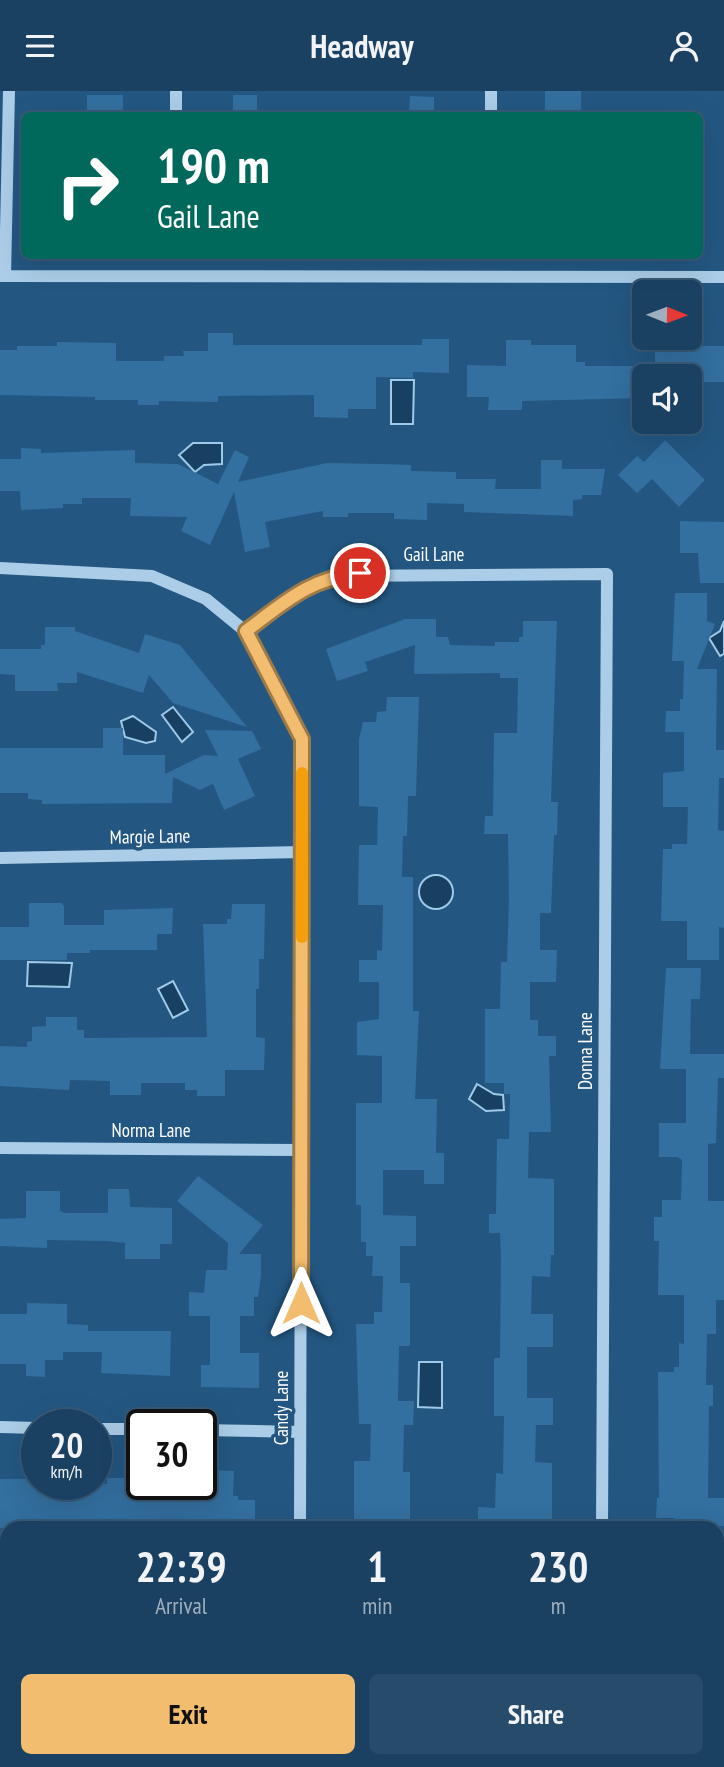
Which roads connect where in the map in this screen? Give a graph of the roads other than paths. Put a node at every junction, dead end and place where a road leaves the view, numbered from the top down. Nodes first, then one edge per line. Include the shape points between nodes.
1 (9, 91) edge
2 (176, 91) edge
3 (491, 91) edge
4 (176, 112) edge
5 (491, 112) edge
6 (2, 276) edge
7 (724, 277) edge
8 (0, 568) edge
9 (607, 574) joint
10 (246, 631) junction
11 (302, 852) junction
12 (0, 858) edge
13 (0, 1149) edge
14 (302, 1150) junction
15 (0, 1427) edge
16 (21, 1428) edge
17 (217, 1430) edge
18 (300, 1431) junction
19 (300, 1521) edge
20 (602, 1521) edge

1 - 6 street
2 - 4 street
3 - 5 street
6 - 7 street
8 - 10 street via 152,576 206,599
9 - 10 street, Gail Lane via 334,576 304,587
9 - 20 street, Donna Lane
10 - 11 street, Candy Lane via 302,739
11 - 12 street, Margie Lane
11 - 14 street, Candy Lane
13 - 14 street, Norma Lane
14 - 18 street, Candy Lane
15 - 16 street
17 - 18 street
18 - 19 street, Candy Lane

